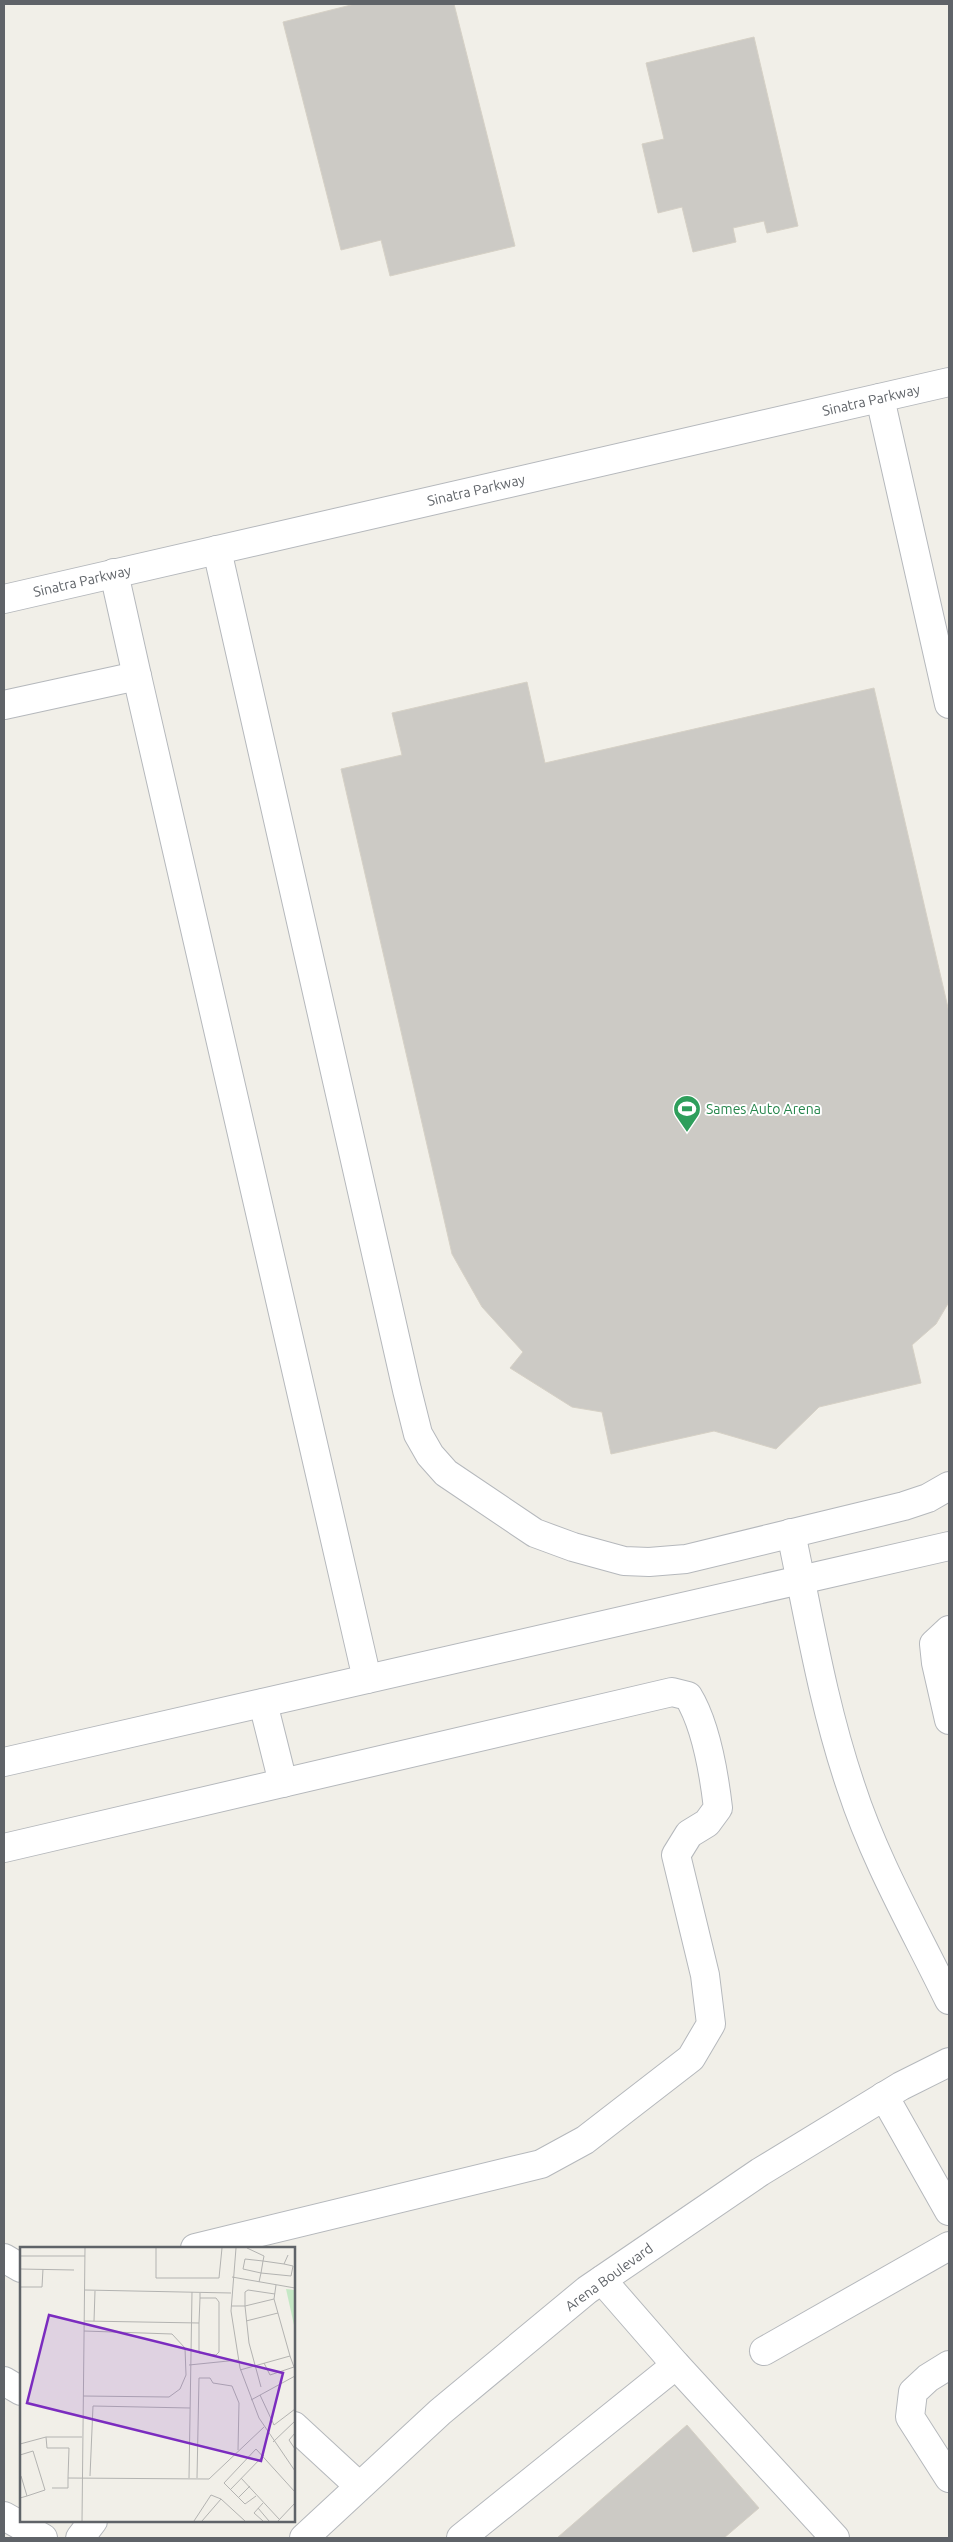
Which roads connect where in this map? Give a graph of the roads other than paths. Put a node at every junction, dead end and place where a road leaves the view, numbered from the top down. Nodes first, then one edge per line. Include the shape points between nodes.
1 (949, 382) edge
2 (880, 398) junction
3 (217, 550) junction
4 (114, 573) junction
5 (4, 599) edge
6 (138, 676) junction
7 (949, 704) edge
8 (4, 705) edge
9 (949, 1486) edge
10 (791, 1533) junction
11 (949, 1546) edge
12 (801, 1580) junction
13 (949, 1630) edge
14 (367, 1680) junction
15 (263, 1703) junction
16 (949, 1720) edge
17 (4, 1762) edge
18 (283, 1783) junction
19 (4, 1848) edge
20 (949, 2000) edge
21 (949, 2062) edge
22 (884, 2096) junction
23 (949, 2211) edge
24 (949, 2246) edge
25 (199, 2247) edge
26 (4, 2258) edge
27 (20, 2267) edge
28 (602, 2280) junction
29 (764, 2352) dead end
30 (676, 2365) junction
31 (949, 2365) edge
32 (4, 2381) edge
33 (20, 2390) edge
34 (295, 2427) edge
35 (949, 2478) edge
36 (359, 2486) junction
37 (4, 2516) edge
38 (91, 2522) edge
39 (43, 2538) edge
40 (80, 2538) edge
41 (304, 2538) edge
42 (461, 2538) edge
43 (835, 2538) edge

1 - 2 street, Sinatra Parkway
2 - 3 street, Sinatra Parkway
2 - 7 street
3 - 4 street, Sinatra Parkway
3 - 10 street via 407,1390 418,1434 430,1455 446,1473 535,1533 624,1561 686,1558
4 - 5 street, Sinatra Parkway
4 - 6 street
6 - 8 street
6 - 14 street
9 - 10 street via 904,1506
10 - 12 street
11 - 12 street
12 - 14 street
12 - 20 street via 835,1736 851,1788 871,1840
13 - 16 street via 934,1644
14 - 15 street
15 - 17 street
15 - 18 street
18 - 19 street
18 - 25 street via 672,1692 688,1696 698,1712 718,1808 707,1823 689,1834 676,1855 705,1975 711,2024 692,2058 585,2140 541,2164
21 - 22 street, Arena Boulevard
22 - 23 street
22 - 28 street, Arena Boulevard via 760,2172
24 - 29 street
26 - 27 street
28 - 30 street
28 - 36 street, Arena Boulevard via 440,2412
30 - 42 street
30 - 43 street
31 - 35 street via 913,2392 910,2417
32 - 33 street
34 - 36 street
36 - 41 street, Arena Boulevard
37 - 39 street
38 - 40 street

